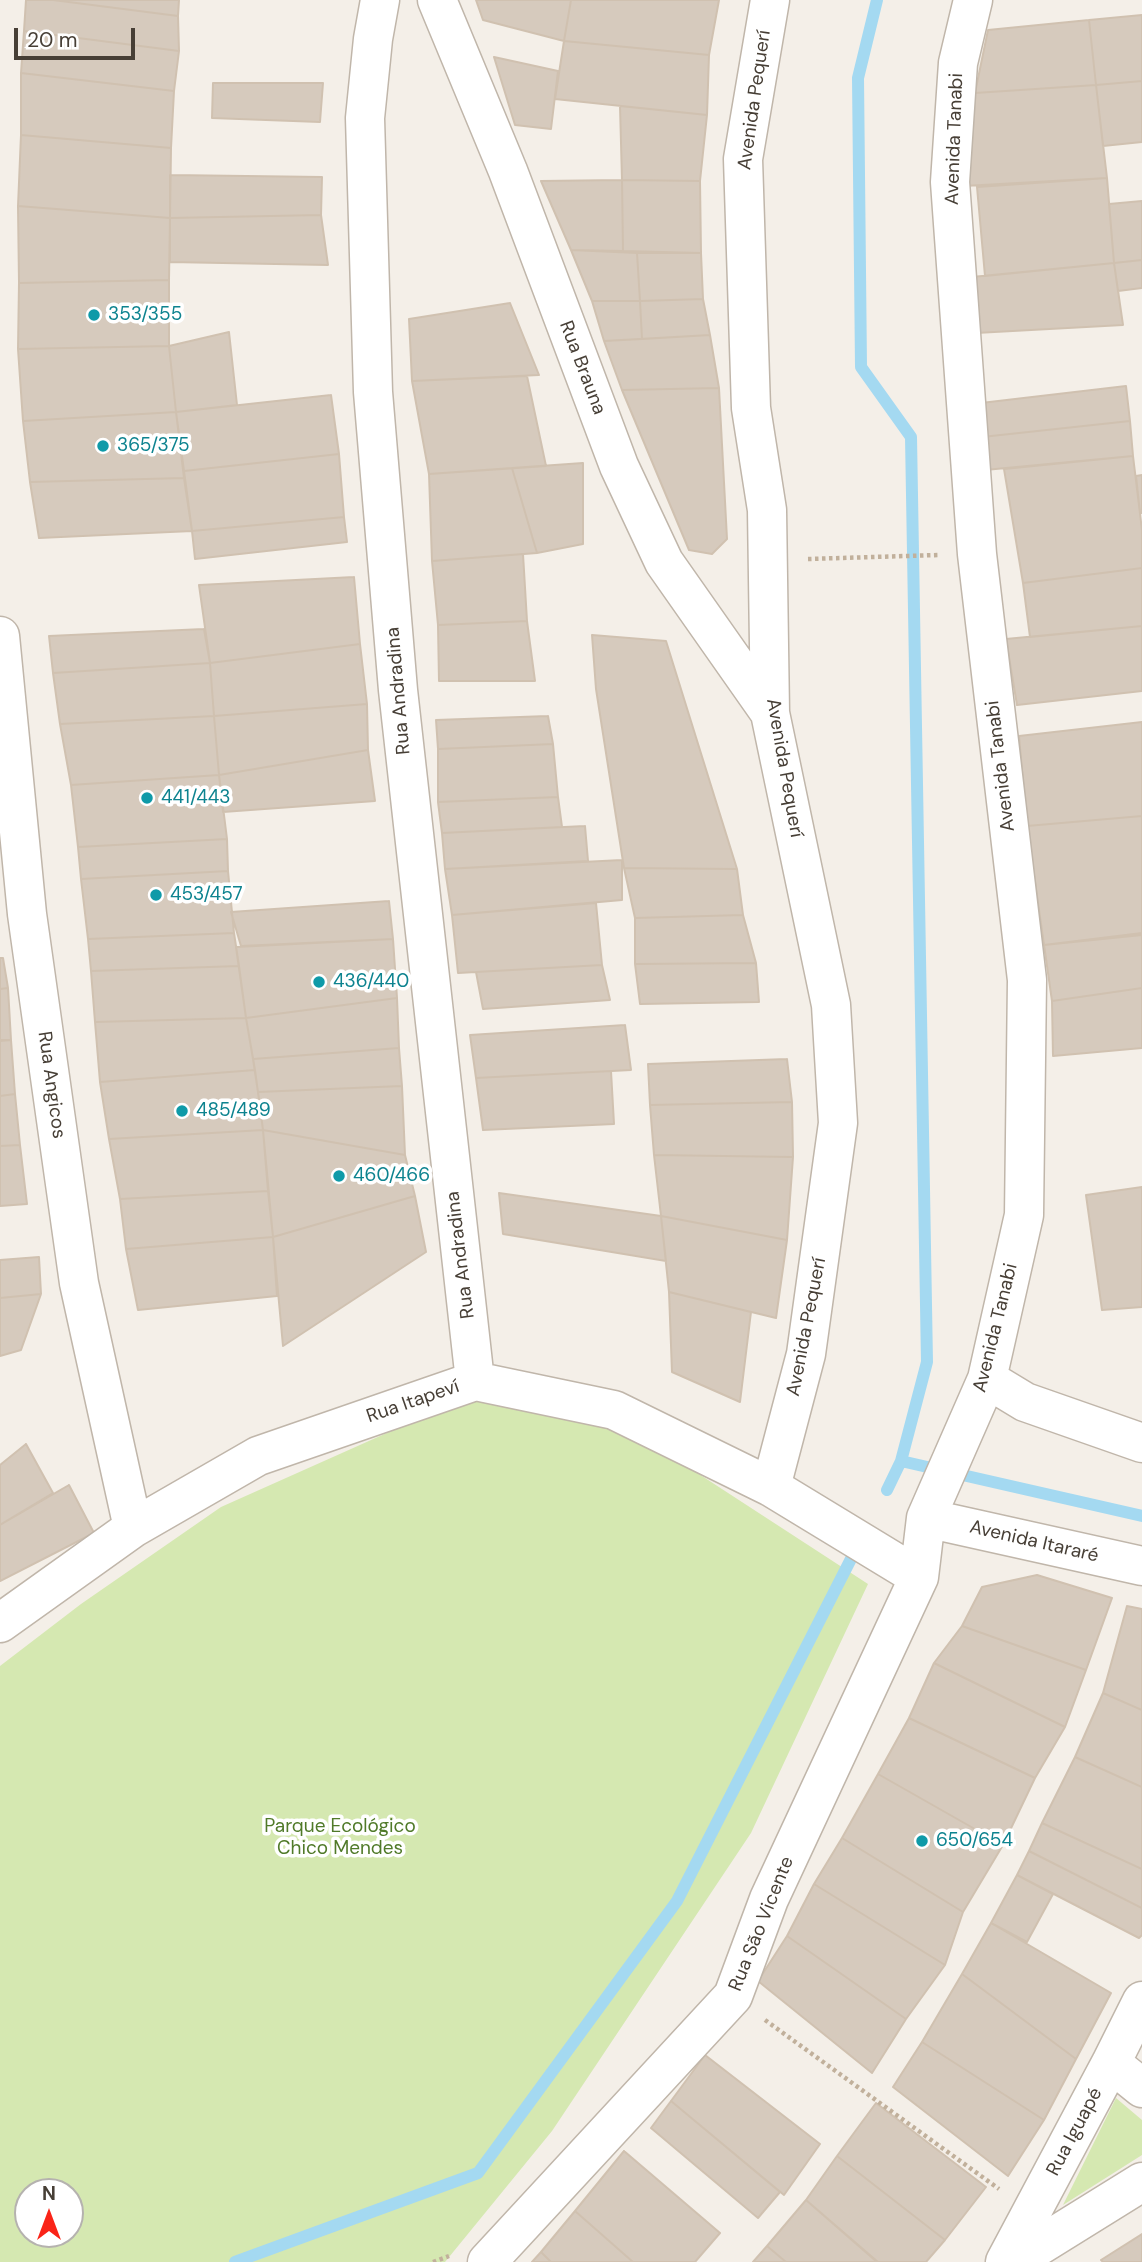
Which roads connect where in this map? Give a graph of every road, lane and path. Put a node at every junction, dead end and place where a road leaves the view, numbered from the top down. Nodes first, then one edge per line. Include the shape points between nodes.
1 (380, 0) edge
2 (437, 0) edge
3 (770, 0) edge
4 (973, 0) edge
5 (977, 554) junction
6 (796, 560) dead end
7 (0, 636) edge
8 (770, 713) junction
9 (987, 1379) junction
10 (475, 1381) junction
11 (1142, 1443) edge
12 (771, 1487) junction
13 (926, 1518) junction
14 (133, 1528) junction
15 (1142, 1566) edge
16 (919, 1577) junction
17 (0, 1623) edge
18 (733, 1996) junction
19 (1142, 2001) edge
20 (1111, 2063) junction
21 (1142, 2088) edge
22 (1142, 2182) edge
23 (1032, 2212) junction
24 (487, 2262) edge
25 (1004, 2262) edge
26 (1013, 2262) edge

1 - 10 street, Rua Andradina via 365,118 373,392 398,690
2 - 8 street, Rua Brauna via 508,171 619,466 664,562
3 - 8 street, Avenida Pequerí via 743,159 751,408 767,510
4 - 5 street, Avenida Tanabi via 958,63 950,182
5 - 6 path
5 - 9 street, Avenida Tanabi via 1027,980 1024,1215
7 - 14 street, Rua Angicos via 27,914 79,1283
8 - 12 street, Avenida Pequerí via 831,1005 838,1123 806,1354
9 - 11 street via 1025,1402
9 - 13 street, Avenida Tanabi
10 - 12 street, Rua Itapeví via 614,1410
10 - 14 street, Rua Itapeví via 258,1456
12 - 16 street, Rua Itapeví
13 - 15 street, Avenida Itararé
13 - 16 street, Rua São Vicente
14 - 17 street, Rua Itapeví
16 - 18 street, Rua São Vicente via 769,1899
18 - 23 path
18 - 24 street, Rua São Vicente
19 - 20 street, Rua Iguapé
20 - 21 street
20 - 23 street, Rua Iguapé
22 - 26 street
23 - 25 street, Rua Iguapé

